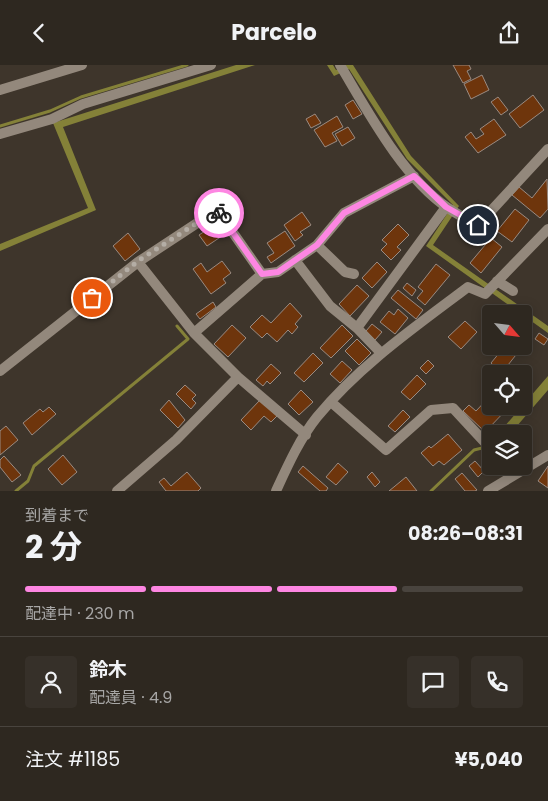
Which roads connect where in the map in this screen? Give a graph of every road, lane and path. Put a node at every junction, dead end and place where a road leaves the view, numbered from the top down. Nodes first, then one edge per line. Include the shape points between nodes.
1 (82, 65) edge
2 (211, 65) edge
3 (342, 68) edge
4 (0, 90) edge
5 (0, 134) edge
6 (548, 149) edge
7 (414, 176) junction
8 (446, 207) junction
9 (548, 229) edge
10 (317, 245) junction
11 (295, 260) junction
12 (138, 261) junction
13 (354, 273) dead end
14 (262, 274) junction
15 (495, 283) junction
16 (513, 291) dead end
17 (357, 328) junction
18 (194, 333) junction
19 (381, 353) junction
20 (0, 371) edge
21 (238, 377) junction
22 (331, 402) junction
23 (306, 435) junction
24 (482, 439) edge
25 (548, 455) edge
26 (532, 465) edge
27 (515, 475) edge
28 (117, 491) edge
29 (276, 491) edge
30 (488, 491) edge

1 - 4 street
2 - 5 street via 83,104 52,119
3 - 7 street via 386,141
6 - 8 street via 478,225
7 - 8 street
7 - 10 street via 344,213
8 - 17 street
9 - 15 street
10 - 11 street
10 - 13 street via 345,272
11 - 14 street via 278,272
11 - 17 street via 330,306
12 - 14 street via 217,210
12 - 18 street
12 - 20 street
14 - 18 street
15 - 16 street
15 - 19 street via 485,294 468,287
17 - 19 street
18 - 21 street
19 - 22 street
21 - 23 street
21 - 28 street via 176,440
22 - 23 street
22 - 24 street via 386,450 431,410 453,408
23 - 29 street
25 - 26 street
27 - 30 street

